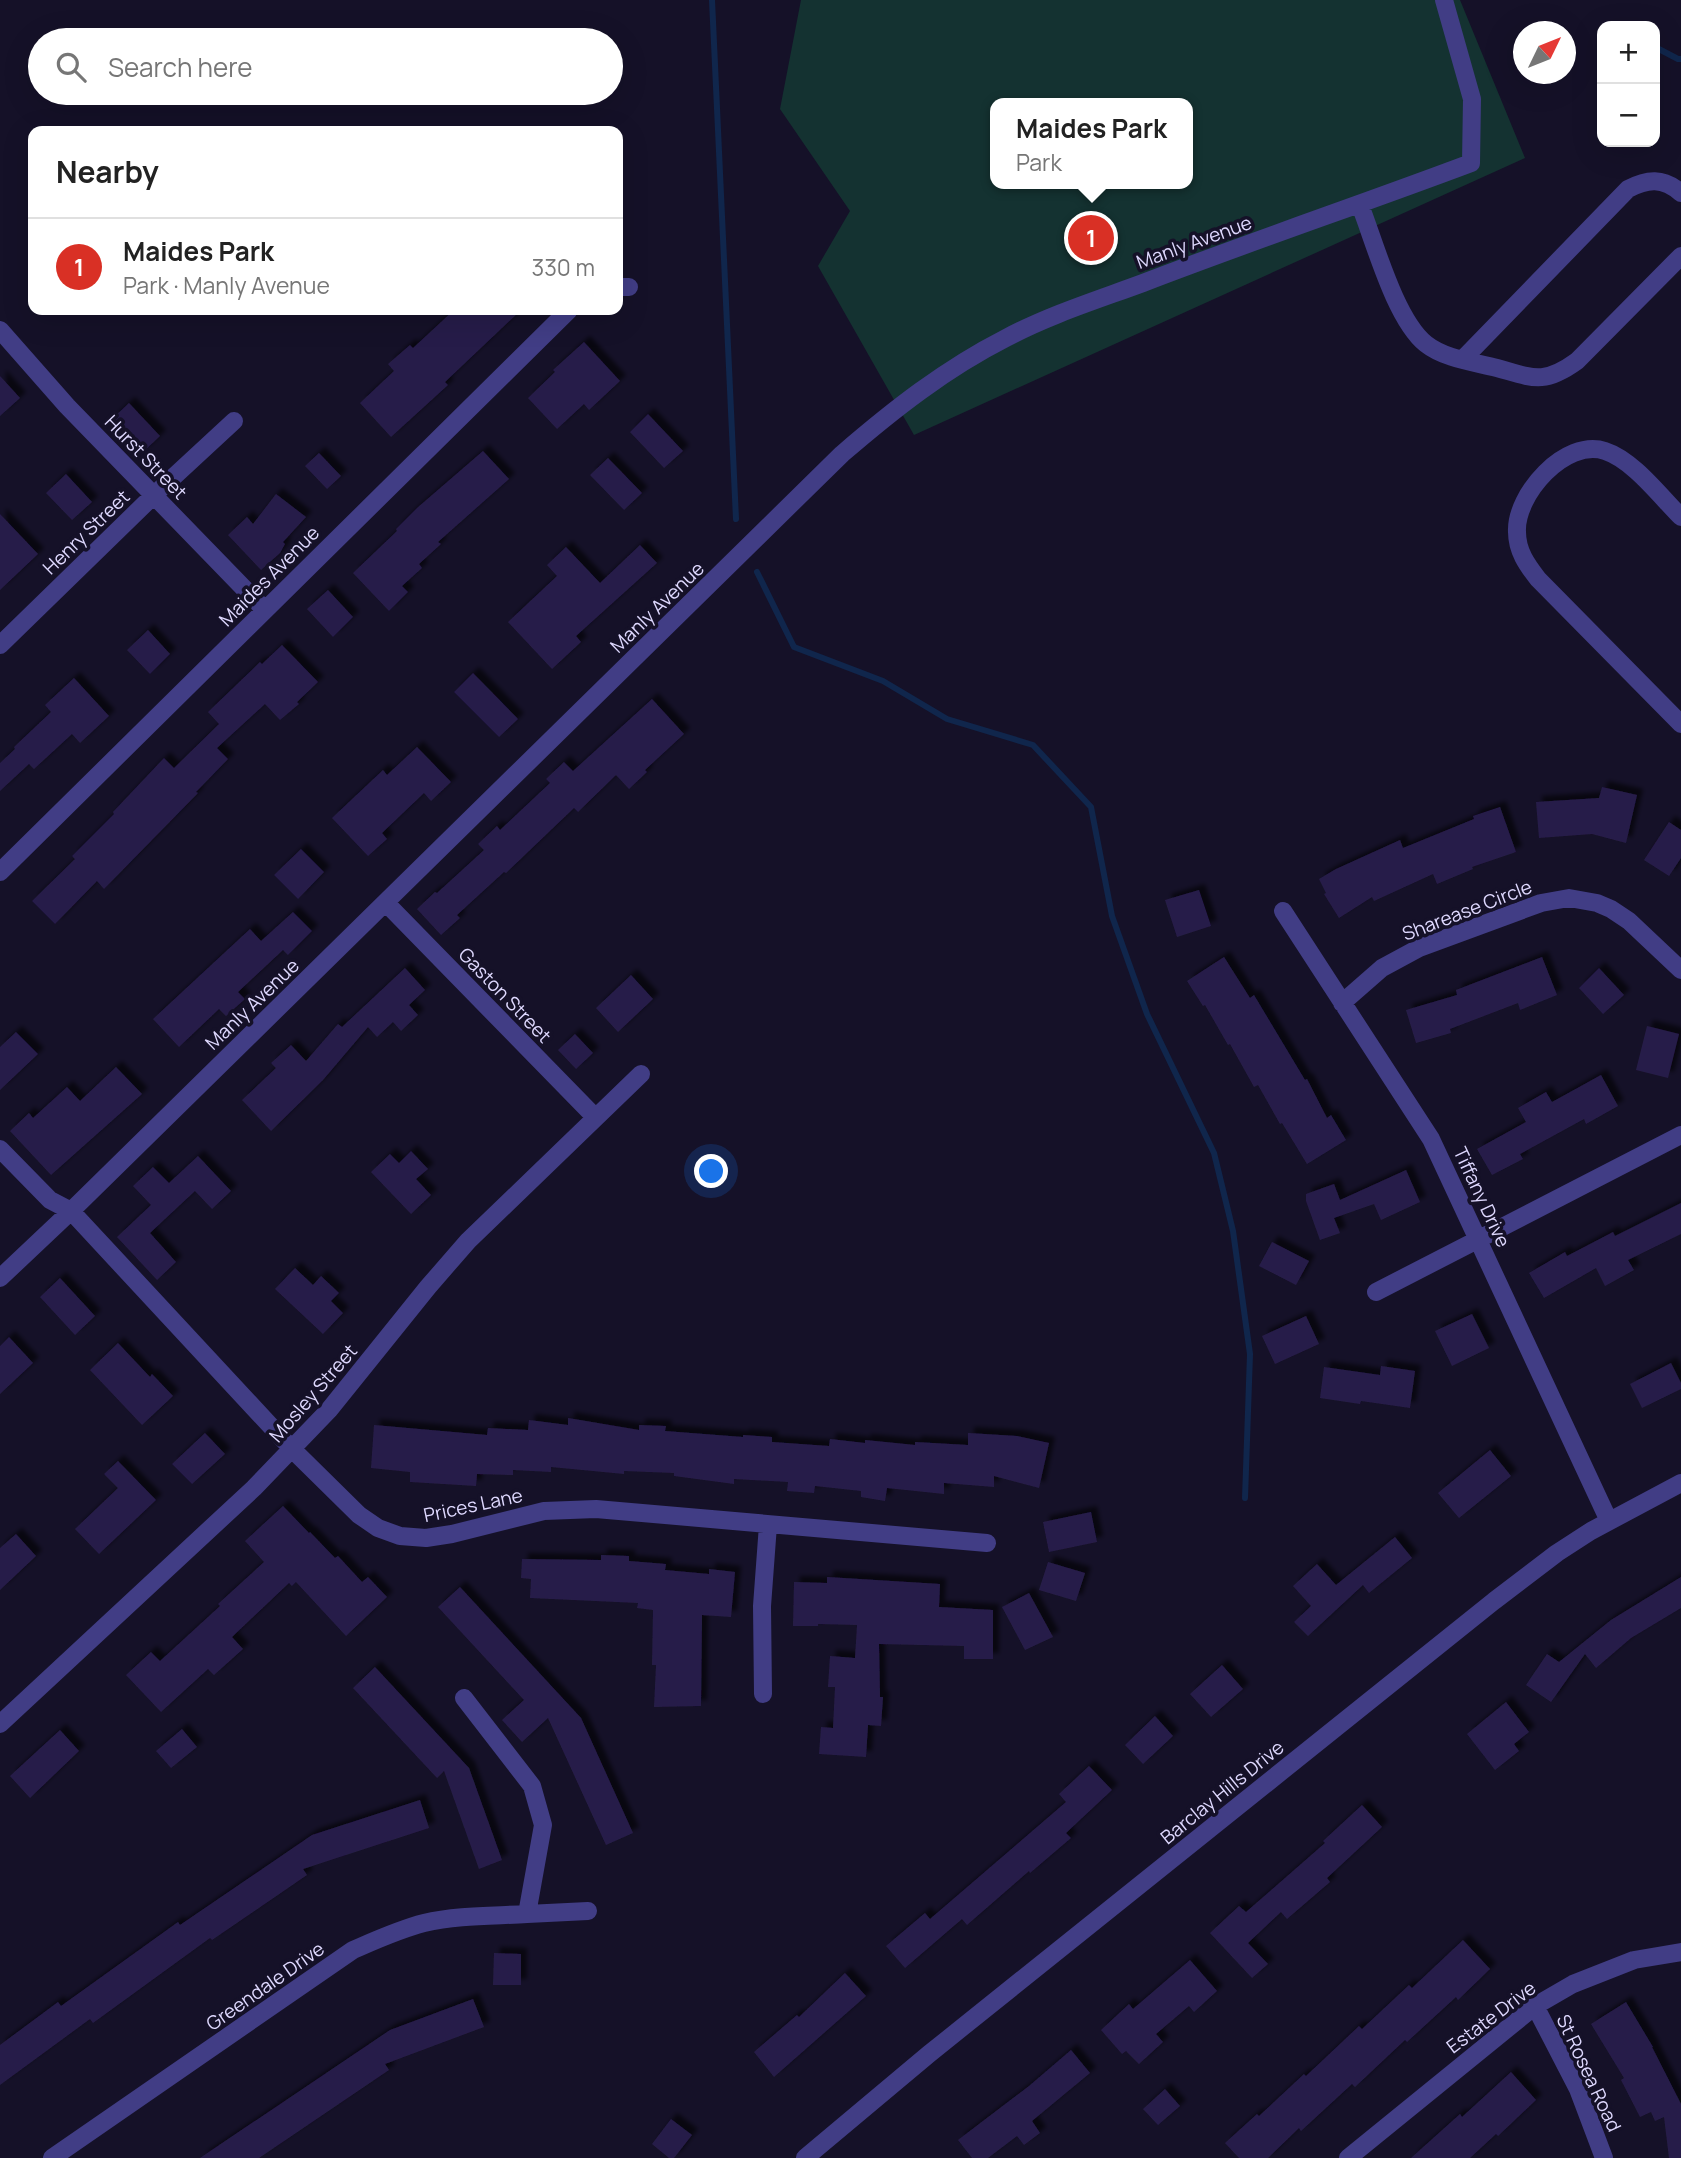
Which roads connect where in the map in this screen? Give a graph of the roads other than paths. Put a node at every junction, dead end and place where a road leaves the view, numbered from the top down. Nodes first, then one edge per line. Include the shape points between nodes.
1 (1444, 0) edge
2 (1681, 193) edge
3 (1360, 205) junction
4 (1681, 256) edge
5 (564, 315) edge
6 (0, 330) edge
7 (1463, 359) junction
8 (234, 421) dead end
9 (154, 495) junction
10 (1681, 517) edge
11 (265, 610) junction
12 (0, 645) edge
13 (1681, 724) edge
14 (0, 872) edge
15 (386, 903) junction
16 (1283, 911) dead end
17 (1681, 970) edge
18 (1342, 1003) junction
19 (641, 1074) dead end
20 (595, 1116) junction
21 (1681, 1135) edge
22 (0, 1149) edge
23 (71, 1211) junction
24 (1479, 1239) junction
25 (0, 1278) edge
26 (1376, 1292) dead end
27 (292, 1449) junction
28 (1681, 1483) edge
29 (1609, 1521) junction
30 (768, 1525) junction
31 (987, 1543) dead end
32 (763, 1695) dead end
33 (464, 1698) dead end
34 (0, 1724) edge
35 (588, 1911) dead end
36 (527, 1914) junction
37 (1681, 1952) edge
38 (1535, 2006) junction
39 (52, 2158) edge
40 (805, 2158) edge
41 (1348, 2158) edge
42 (1604, 2158) edge

1 - 3 street, Manly Avenue via 1472,99 1471,163
2 - 7 street via 1653,180 1628,189
3 - 7 street via 1405,319 1426,344
3 - 15 street, Manly Avenue via 1035,324 932,382 842,454
4 - 7 street via 1562,372 1532,378
5 - 11 street, Maides Avenue
6 - 9 street, Hurst Street
8 - 9 street, Henry Street
9 - 11 street, Hurst Street
9 - 12 street, Henry Street
10 - 13 street via 1628,463 1603,450 1590,449 1562,459 1534,485 1518,515 1517,530 1523,559 1538,579
11 - 14 street, Maides Avenue
15 - 20 street, Gaston Street
15 - 23 street, Manly Avenue
16 - 18 street, Tiffany Drive
17 - 18 street, Sharease Circle via 1611,909 1569,898 1541,903 1419,948 1382,968
18 - 24 street, Tiffany Drive via 1431,1139
19 - 20 street, Mosley Street
20 - 27 street, Mosley Street via 468,1241 352,1384
21 - 24 street
22 - 23 street, Prices Lane via 50,1200
23 - 25 street, Manly Avenue
23 - 27 street, Prices Lane
24 - 26 street
24 - 29 street, Tiffany Drive
27 - 30 street, Prices Lane via 359,1515 400,1536 452,1534 567,1509
27 - 34 street, Mosley Street
28 - 29 street, Barclay Hills Drive
29 - 40 street, Barclay Hills Drive via 1494,1601 929,2053
30 - 31 street, Prices Lane
30 - 32 street via 762,1606
33 - 36 street via 532,1786 542,1825
35 - 36 street, Greendale Drive
36 - 39 street, Greendale Drive via 424,1923 353,1950
37 - 38 street, Estate Drive via 1634,1960 1573,1984
38 - 41 street, Estate Drive
38 - 42 street, St Rosea Road via 1578,2089

